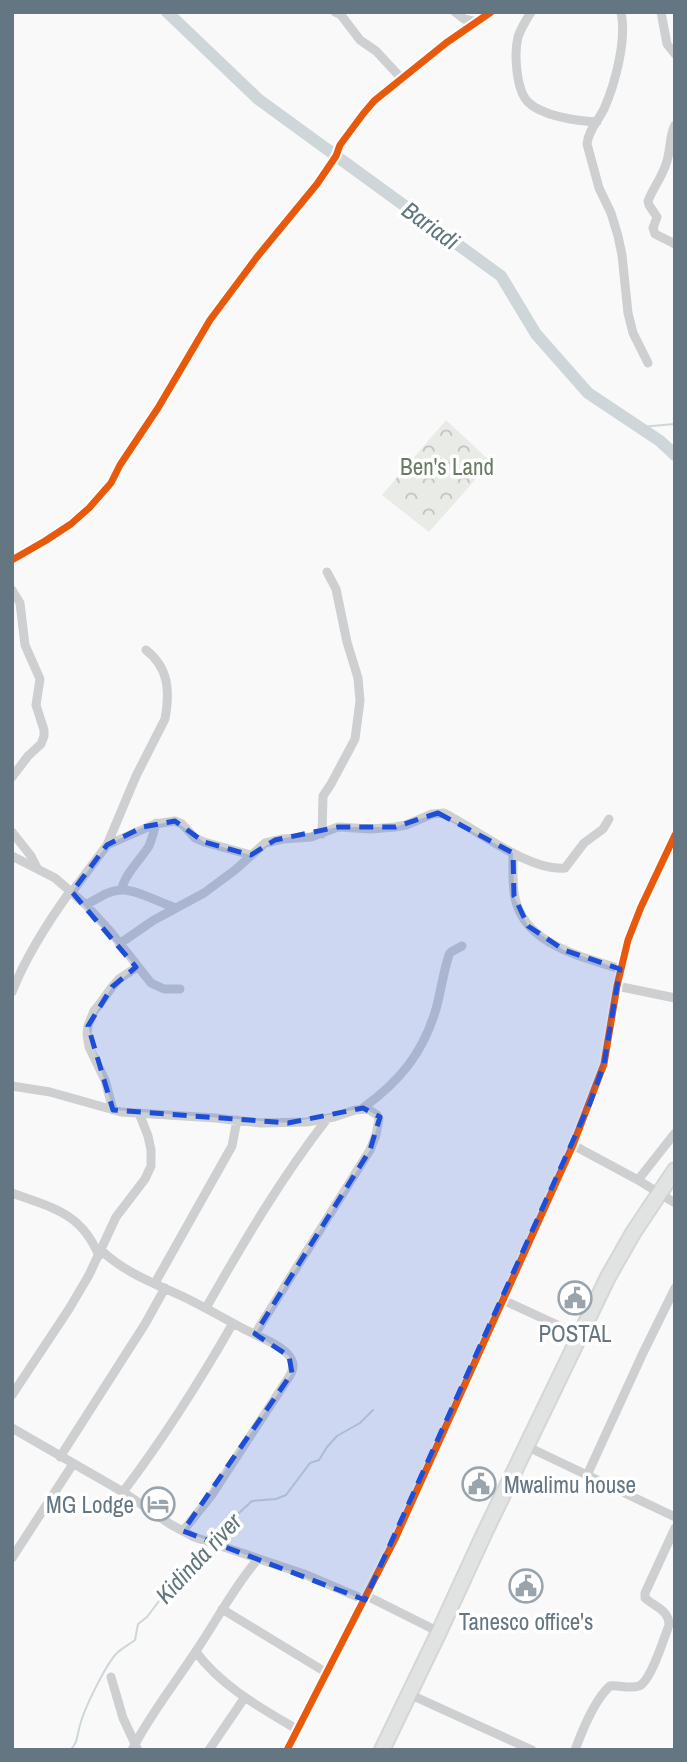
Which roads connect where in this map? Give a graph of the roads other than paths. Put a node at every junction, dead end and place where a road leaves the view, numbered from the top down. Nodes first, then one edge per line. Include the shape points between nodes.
1 (335, 12) edge
2 (455, 12) edge
3 (491, 12) edge
4 (531, 12) edge
5 (621, 12) edge
6 (662, 12) edge
7 (477, 22) junction
8 (675, 54) edge
9 (402, 79) junction
10 (597, 122) junction
11 (675, 125) edge
12 (675, 244) edge
13 (648, 363) dead end
14 (12, 560) edge
15 (327, 572) dead end
16 (12, 590) edge
17 (146, 650) dead end
18 (12, 776) edge
19 (609, 819) dead end
20 (156, 824) junction
21 (12, 832) edge
22 (322, 834) junction
23 (675, 835) edge
24 (107, 845) junction
25 (672, 848) edge
26 (513, 853) junction
27 (251, 855) junction
28 (12, 856) edge
29 (37, 868) junction
30 (122, 890) junction
31 (71, 891) junction
32 (86, 905) junction
33 (176, 908) junction
34 (119, 944) junction
35 (462, 946) dead end
36 (136, 967) junction
37 (620, 968) junction
38 (617, 986) junction
39 (180, 989) dead end
40 (12, 992) edge
41 (675, 998) edge
42 (12, 1086) edge
43 (363, 1108) junction
44 (113, 1110) junction
45 (139, 1113) junction
46 (327, 1119) junction
47 (237, 1120) junction
48 (675, 1133) edge
49 (573, 1145) junction
50 (675, 1170) edge
51 (638, 1180) junction
52 (660, 1193) junction
53 (12, 1194) edge
54 (675, 1203) edge
55 (100, 1253) junction
56 (155, 1283) junction
57 (165, 1288) junction
58 (675, 1288) edge
59 (503, 1300) junction
60 (206, 1308) junction
61 (233, 1323) junction
62 (255, 1334) junction
63 (579, 1335) junction
64 (12, 1395) edge
65 (12, 1428) edge
66 (526, 1446) junction
67 (60, 1457) junction
68 (73, 1464) junction
69 (587, 1475) junction
70 (123, 1493) junction
71 (675, 1517) edge
72 (675, 1528) edge
73 (183, 1531) junction
74 (12, 1558) edge
75 (258, 1559) junction
76 (366, 1598) junction
77 (222, 1609) junction
78 (439, 1632) junction
79 (196, 1651) junction
80 (327, 1672) junction
81 (111, 1677) dead end
82 (409, 1694) junction
83 (245, 1697) junction
84 (298, 1730) junction
85 (135, 1748) edge
86 (209, 1750) edge
87 (287, 1750) edge
88 (382, 1750) edge
89 (532, 1750) edge
90 (575, 1750) edge

1 - 9 street
2 - 7 street
3 - 7 street
4 - 10 street via 517,39 522,92 544,112
5 - 10 street via 620,56
6 - 8 street via 667,44
7 - 9 street
9 - 14 street via 362,114 317,184 221,305 111,483 71,524
10 - 13 street via 587,136 591,162 618,236 628,313
11 - 12 street via 665,167 648,201 657,217 653,232
15 - 22 street via 358,678 360,701 355,739 323,796
16 - 18 street via 20,603 25,645 40,679 36,705 44,730 41,744
17 - 24 street via 164,672 165,719
19 - 26 street via 565,868 546,868
20 - 24 street
20 - 27 street via 175,821 195,838
20 - 30 street
21 - 29 street
22 - 26 street via 343,827 395,827 444,813
22 - 27 street via 275,840
23 - 25 street
24 - 31 street
25 - 37 street via 641,907
26 - 37 street via 514,896 528,926 564,950
27 - 33 street via 204,893
28 - 29 street
29 - 31 street
30 - 32 street
30 - 33 street
31 - 32 street
31 - 40 street via 38,939
32 - 34 street
33 - 34 street
34 - 36 street
35 - 43 street via 449,955 431,1025 414,1057 395,1082
36 - 39 street via 157,987
36 - 44 street via 112,987 88,1026 89,1047
37 - 38 street
38 - 41 street
38 - 49 street via 604,1064
42 - 44 street
43 - 46 street
43 - 62 street via 379,1119 370,1150
44 - 45 street
45 - 47 street
45 - 55 street via 148,1136 151,1166 116,1217
46 - 47 street via 288,1124
46 - 60 street via 274,1195
47 - 56 street via 232,1146
48 - 51 street
49 - 51 street
49 - 59 street
50 - 52 highway
51 - 52 street
52 - 54 street
52 - 63 highway
53 - 55 street via 69,1216
55 - 56 street
55 - 64 street
56 - 57 street
57 - 60 street
57 - 67 street
58 - 69 street
59 - 63 street
59 - 76 street
60 - 61 street
61 - 62 street
61 - 70 street
62 - 73 street via 289,1356 292,1373
63 - 66 highway
65 - 67 street
66 - 69 street
66 - 78 highway
67 - 68 street
68 - 70 street
68 - 74 street
69 - 71 street
70 - 73 street
72 - 90 street via 645,1594 669,1618 651,1668 641,1685 610,1686 604,1691
73 - 75 street
75 - 76 street
75 - 77 street
76 - 78 street
76 - 80 street
77 - 79 street
77 - 80 street
78 - 82 highway
79 - 83 street via 219,1678
79 - 85 street
80 - 84 street
81 - 85 street
82 - 88 highway
82 - 89 street
83 - 84 street
83 - 86 street
84 - 87 street

